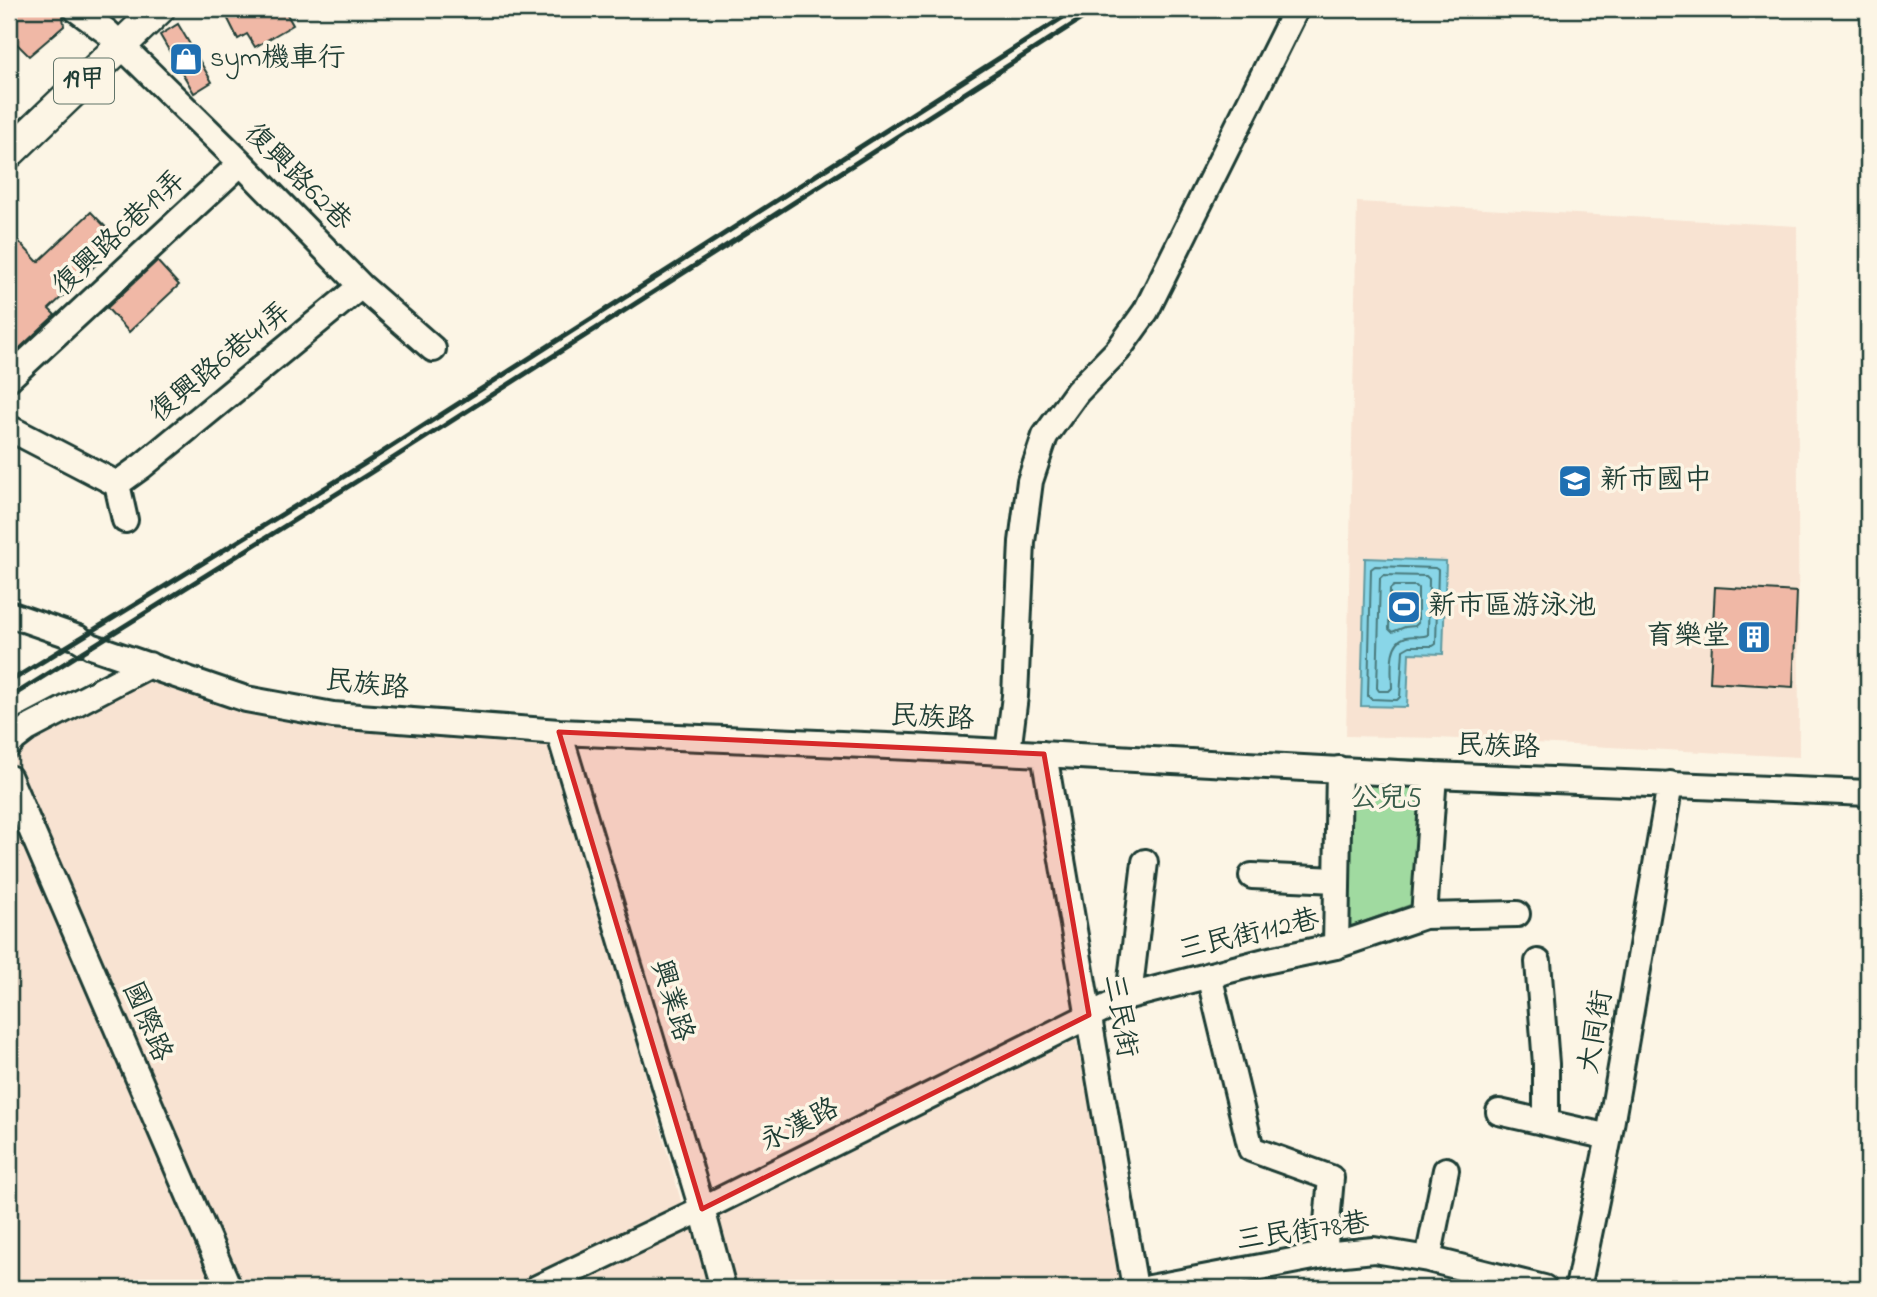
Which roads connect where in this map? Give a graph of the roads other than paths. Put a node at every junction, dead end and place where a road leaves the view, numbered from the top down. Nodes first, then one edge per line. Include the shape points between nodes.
1 (76, 9) edge
2 (131, 9) edge
3 (159, 9) edge
4 (1296, 9) edge
5 (114, 39) junction
6 (9, 126) edge
7 (9, 153) edge
8 (241, 163) junction
9 (361, 286) junction
10 (433, 349) dead end
11 (9, 378) edge
12 (9, 428) edge
13 (117, 484) junction
14 (125, 520) dead end
15 (9, 614) edge
16 (149, 665) junction
17 (559, 732) junction
18 (9, 745) edge
19 (1008, 752) junction
20 (1044, 754) junction
21 (1339, 769) junction
22 (1434, 775) junction
23 (9, 778) edge
24 (1670, 784) junction
25 (1868, 793) edge
26 (1145, 862) dead end
27 (1252, 876) dead end
28 (1336, 880) junction
29 (1517, 914) dead end
30 (1424, 916) junction
31 (1336, 946) junction
32 (1538, 962) dead end
33 (1209, 975) junction
34 (1129, 996) junction
35 (1089, 1015) junction
36 (1499, 1112) dead end
37 (1546, 1122) junction
38 (1609, 1137) junction
39 (1446, 1170) dead end
40 (702, 1209) junction
41 (1324, 1255) junction
42 (1428, 1259) junction
43 (229, 1288) edge
44 (537, 1288) edge
45 (723, 1288) edge
46 (1135, 1288) edge
47 (1150, 1288) edge
48 (1544, 1288) edge
49 (1578, 1288) edge

1 - 5 street, 復興路62巷
2 - 5 main road, 19甲
3 - 5 main road, 19甲
4 - 19 street via 1146,311 1045,436 1030,481 1024,530
5 - 6 main road, 19甲
5 - 7 main road, 19甲
5 - 8 street, 復興路62巷
8 - 9 street, 復興路62巷
8 - 11 street, 復興路6巷19弄
9 - 10 street, 復興路62巷
9 - 13 street, 復興路6巷41弄
12 - 13 street
13 - 14 street
15 - 16 street, 民族路
16 - 17 street, 民族路 via 246,699 333,715
16 - 18 street via 27,729
17 - 19 street, 民族路
17 - 40 street, 興業路
19 - 20 street, 民族路
20 - 21 street, 民族路
20 - 35 street, 三民街
21 - 22 street, 民族路
21 - 28 street
22 - 24 street, 民族路
22 - 30 street
23 - 43 street, 國際路
24 - 25 street, 民族路
24 - 38 street, 大同街
26 - 34 street
27 - 28 street
28 - 31 street
29 - 30 street, 三民街112巷
30 - 31 street, 三民街112巷
31 - 33 street, 三民街112巷
32 - 37 street
33 - 34 street, 三民街112巷
33 - 41 street via 1251,1149 1331,1178
34 - 35 street, 三民街112巷
35 - 40 street, 永漢路
35 - 46 street, 三民街
36 - 37 street
37 - 38 street
38 - 49 street, 大同街
39 - 42 street
40 - 44 street, 永漢路
40 - 45 street, 興業路
41 - 42 street, 三民街78巷 via 1374,1250
41 - 47 street, 三民街78巷
42 - 48 street, 三民街78巷

